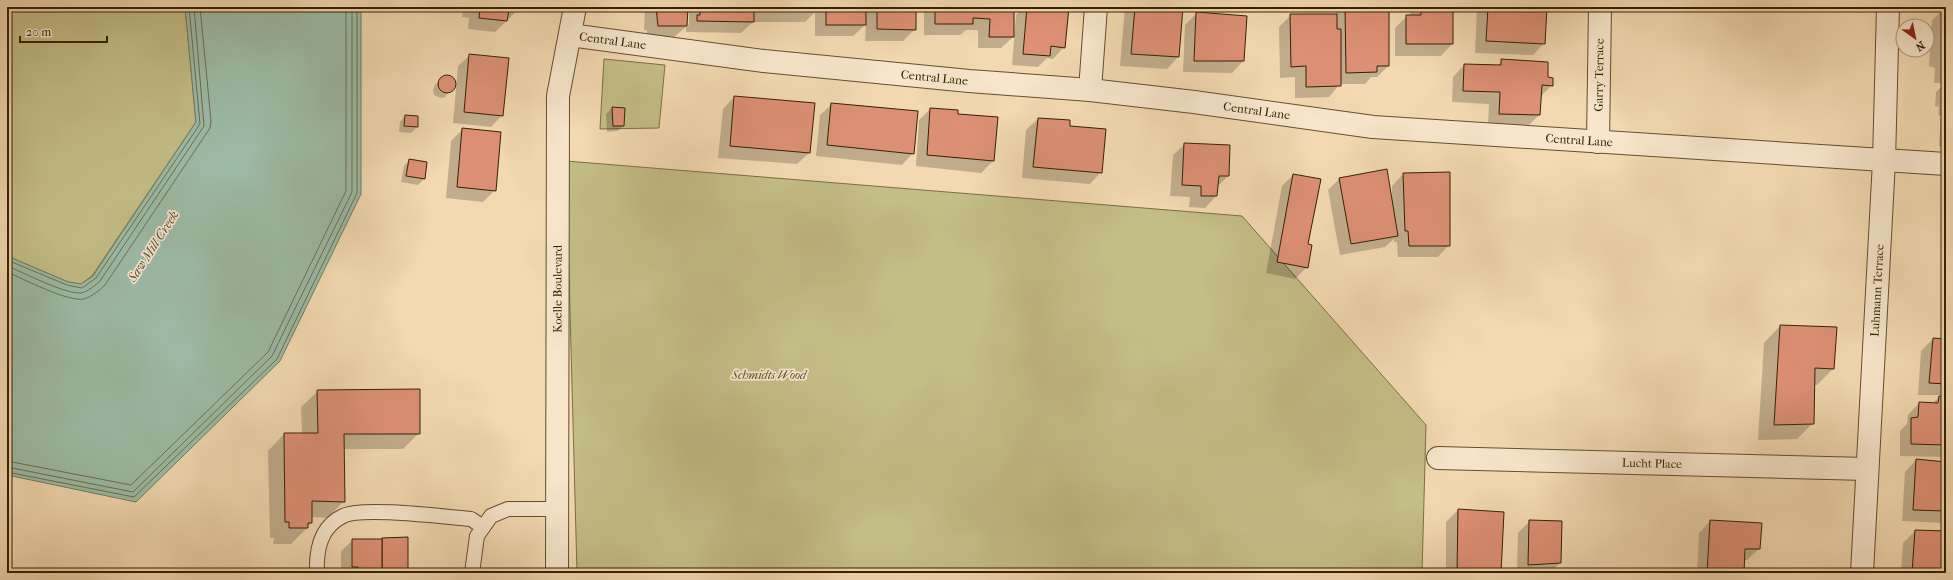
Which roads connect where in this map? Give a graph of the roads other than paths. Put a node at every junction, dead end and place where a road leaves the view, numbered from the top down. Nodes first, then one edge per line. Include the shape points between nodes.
1 (575, 7) edge
2 (1096, 7) edge
3 (1600, 7) edge
4 (1888, 7) edge
5 (570, 35) junction
6 (1090, 90) junction
7 (1598, 142) junction
8 (1884, 160) junction
9 (1946, 164) edge
10 (1438, 458) dead end
11 (1867, 469) junction
12 (557, 509) junction
13 (483, 527) junction
14 (317, 573) edge
15 (472, 573) edge
16 (557, 573) edge
17 (1862, 573) edge

1 - 5 street, Koelle Boulevard
2 - 6 street
3 - 7 street, Garry Terrace
4 - 8 street, Luhmann Terrace
5 - 6 street, Central Lane via 764,61
5 - 12 street, Koelle Boulevard via 558,96
6 - 7 street, Central Lane via 1372,127
7 - 8 street, Central Lane
8 - 9 street, Central Lane
8 - 11 street, Luhmann Terrace
10 - 11 street, Lucht Place
11 - 17 street, Luhmann Terrace
12 - 13 lane via 508,509 491,516
12 - 16 street, Koelle Boulevard
13 - 14 lane via 471,519 363,511 343,515 324,532 316,554
13 - 15 lane via 477,536

